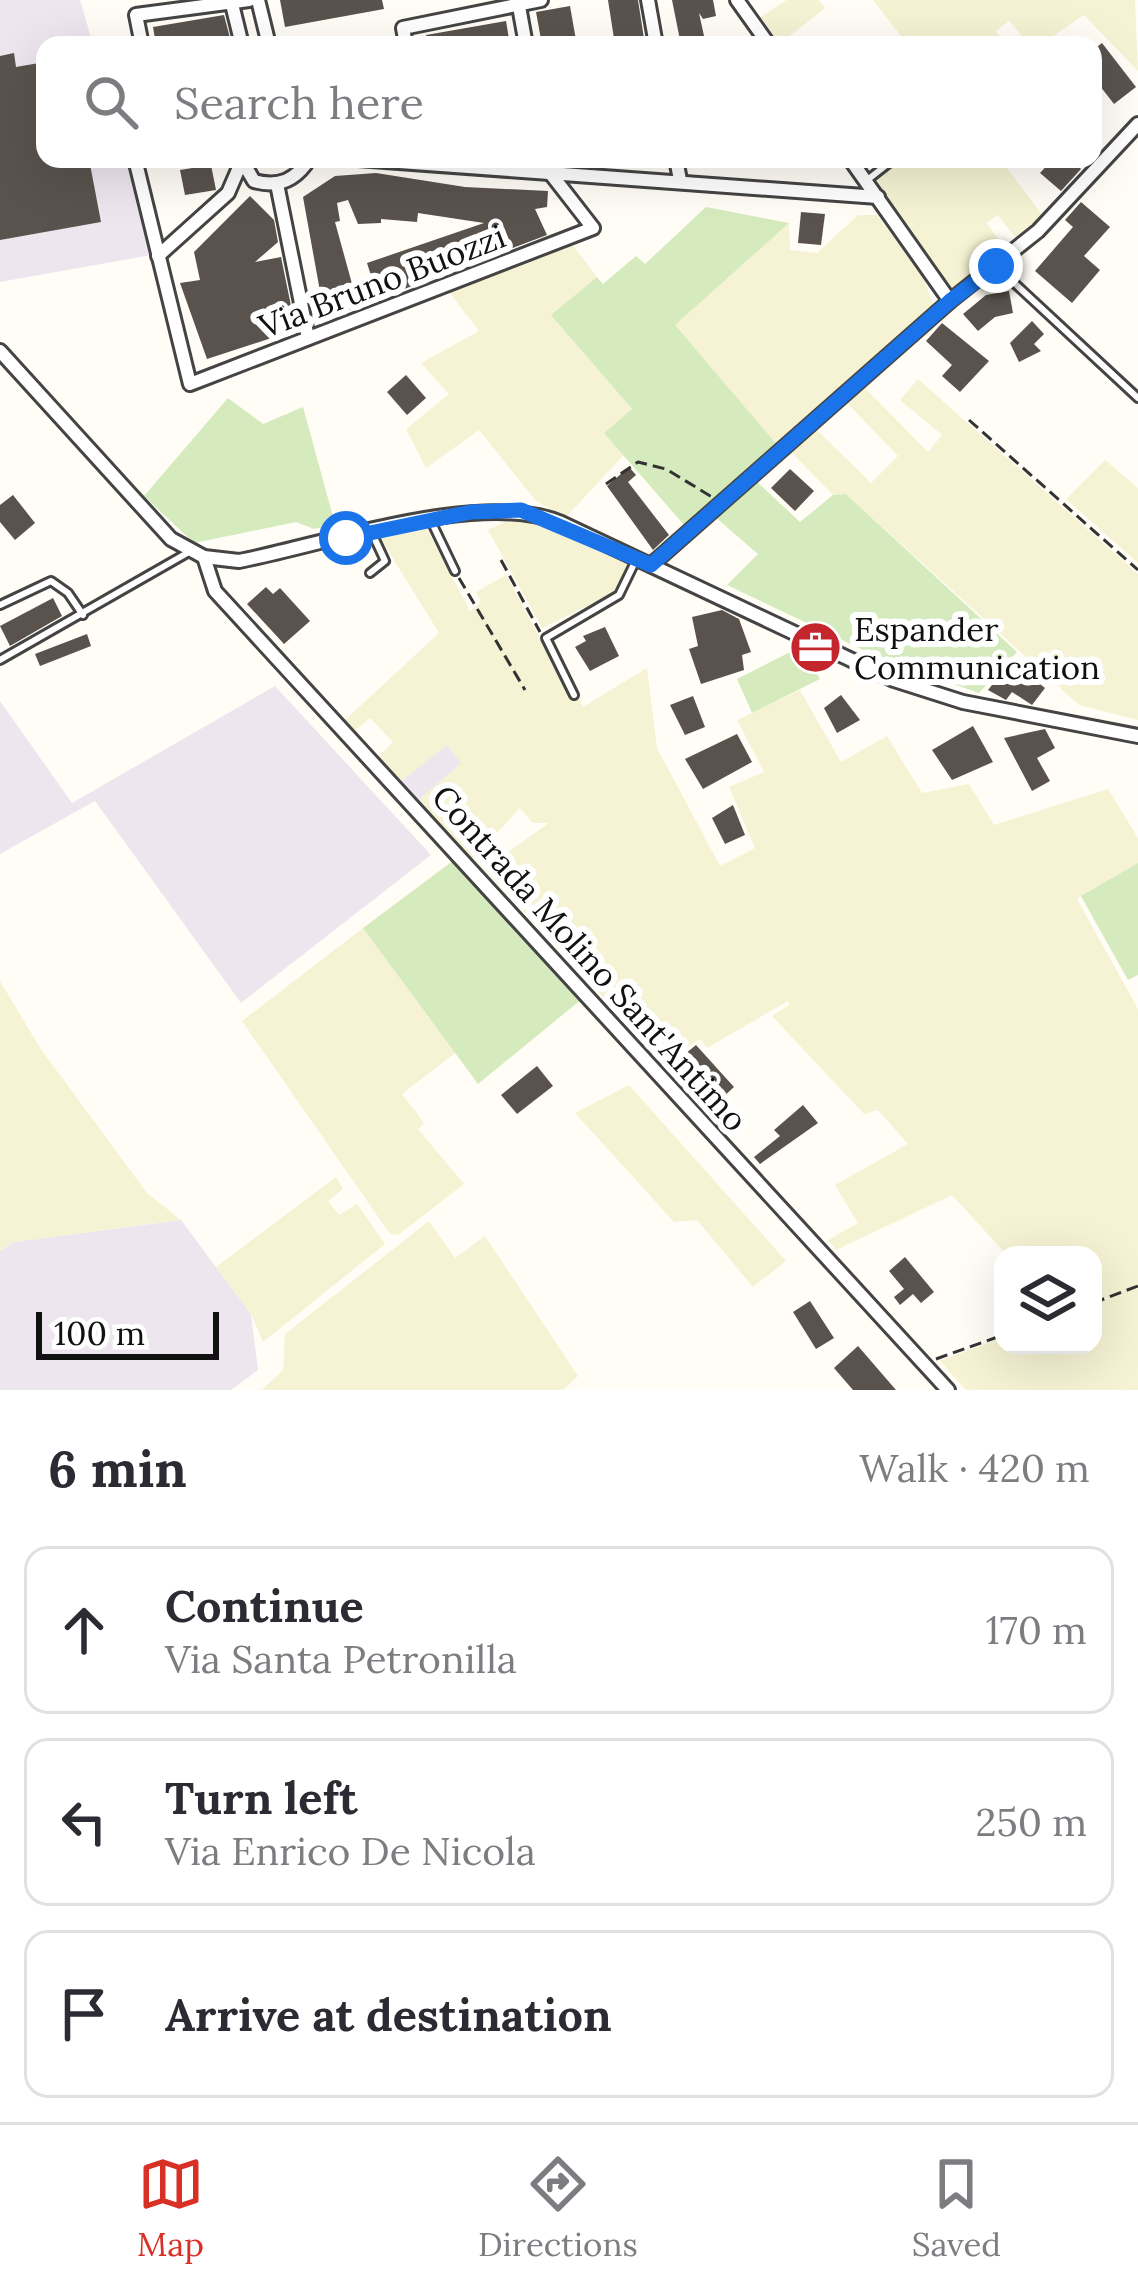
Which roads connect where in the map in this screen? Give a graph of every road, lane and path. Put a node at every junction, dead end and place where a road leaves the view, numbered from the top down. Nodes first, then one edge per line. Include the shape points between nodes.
1 (249, 0) edge
2 (258, 0) edge
3 (541, 0) edge
4 (648, 0) edge
5 (736, 0) edge
6 (232, 1) edge
7 (518, 2) edge
8 (140, 36) edge
9 (240, 36) edge
10 (267, 36) edge
11 (404, 36) edge
12 (524, 36) edge
13 (654, 36) edge
14 (762, 36) edge
15 (1138, 124) edge
16 (1102, 163) edge
17 (137, 168) edge
18 (238, 168) edge
19 (246, 168) edge
20 (303, 168) edge
21 (551, 168) edge
22 (569, 168) edge
23 (678, 168) edge
24 (857, 168) edge
25 (883, 168) edge
26 (1097, 168) edge
27 (680, 180) junction
28 (866, 181) junction
29 (277, 184) junction
30 (878, 197) junction
31 (158, 256) junction
32 (996, 266) junction
33 (950, 301) junction
34 (308, 338) junction
35 (0, 351) edge
36 (1138, 398) edge
37 (969, 420) dead end
38 (606, 484) dead end
39 (726, 499) junction
40 (431, 521) junction
41 (371, 533) junction
42 (196, 555) junction
43 (637, 558) junction
44 (501, 560) dead end
45 (651, 565) junction
46 (1138, 570) edge
47 (455, 571) joint
48 (370, 573) dead end
49 (0, 605) edge
50 (82, 615) junction
51 (546, 638) junction
52 (0, 660) edge
53 (525, 690) dead end
54 (574, 695) dead end
55 (1138, 736) edge
56 (1138, 1286) edge
57 (1102, 1300) edge
58 (994, 1338) edge
59 (924, 1364) junction
60 (948, 1390) edge

1 - 6 street
2 - 10 street
3 - 7 street
4 - 13 street
5 - 14 street
6 - 8 street via 136,15
6 - 9 street
7 - 11 street via 403,28
7 - 12 street
15 - 16 street
17 - 31 street
18 - 31 street via 228,193
19 - 29 street via 254,181
20 - 29 street
21 - 34 street, Via Bruno Buozzi via 593,228
22 - 27 street
23 - 27 street
24 - 28 street
25 - 28 lane
26 - 32 street
27 - 30 street
28 - 30 street
29 - 34 street
30 - 33 street
31 - 34 street, Via Bruno Buozzi via 190,383
32 - 33 street
32 - 36 lane
33 - 39 street
35 - 42 street, Contrada Molino Sant'Antimo via 153,522
37 - 46 path
38 - 39 path via 638,463
39 - 45 street
40 - 41 street
40 - 43 street via 521,510
40 - 47 lane
41 - 42 street via 239,561
41 - 48 lane via 385,561
42 - 50 lane
42 - 59 street, Contrada Molino Sant'Antimo via 215,590
43 - 45 street
43 - 51 lane via 619,595
44 - 51 path
45 - 55 street via 894,680 980,706
47 - 53 path
49 - 50 lane via 50,581
50 - 52 lane
51 - 54 lane
56 - 57 path
58 - 59 path
59 - 60 street, Contrada Molino Sant'Antimo

